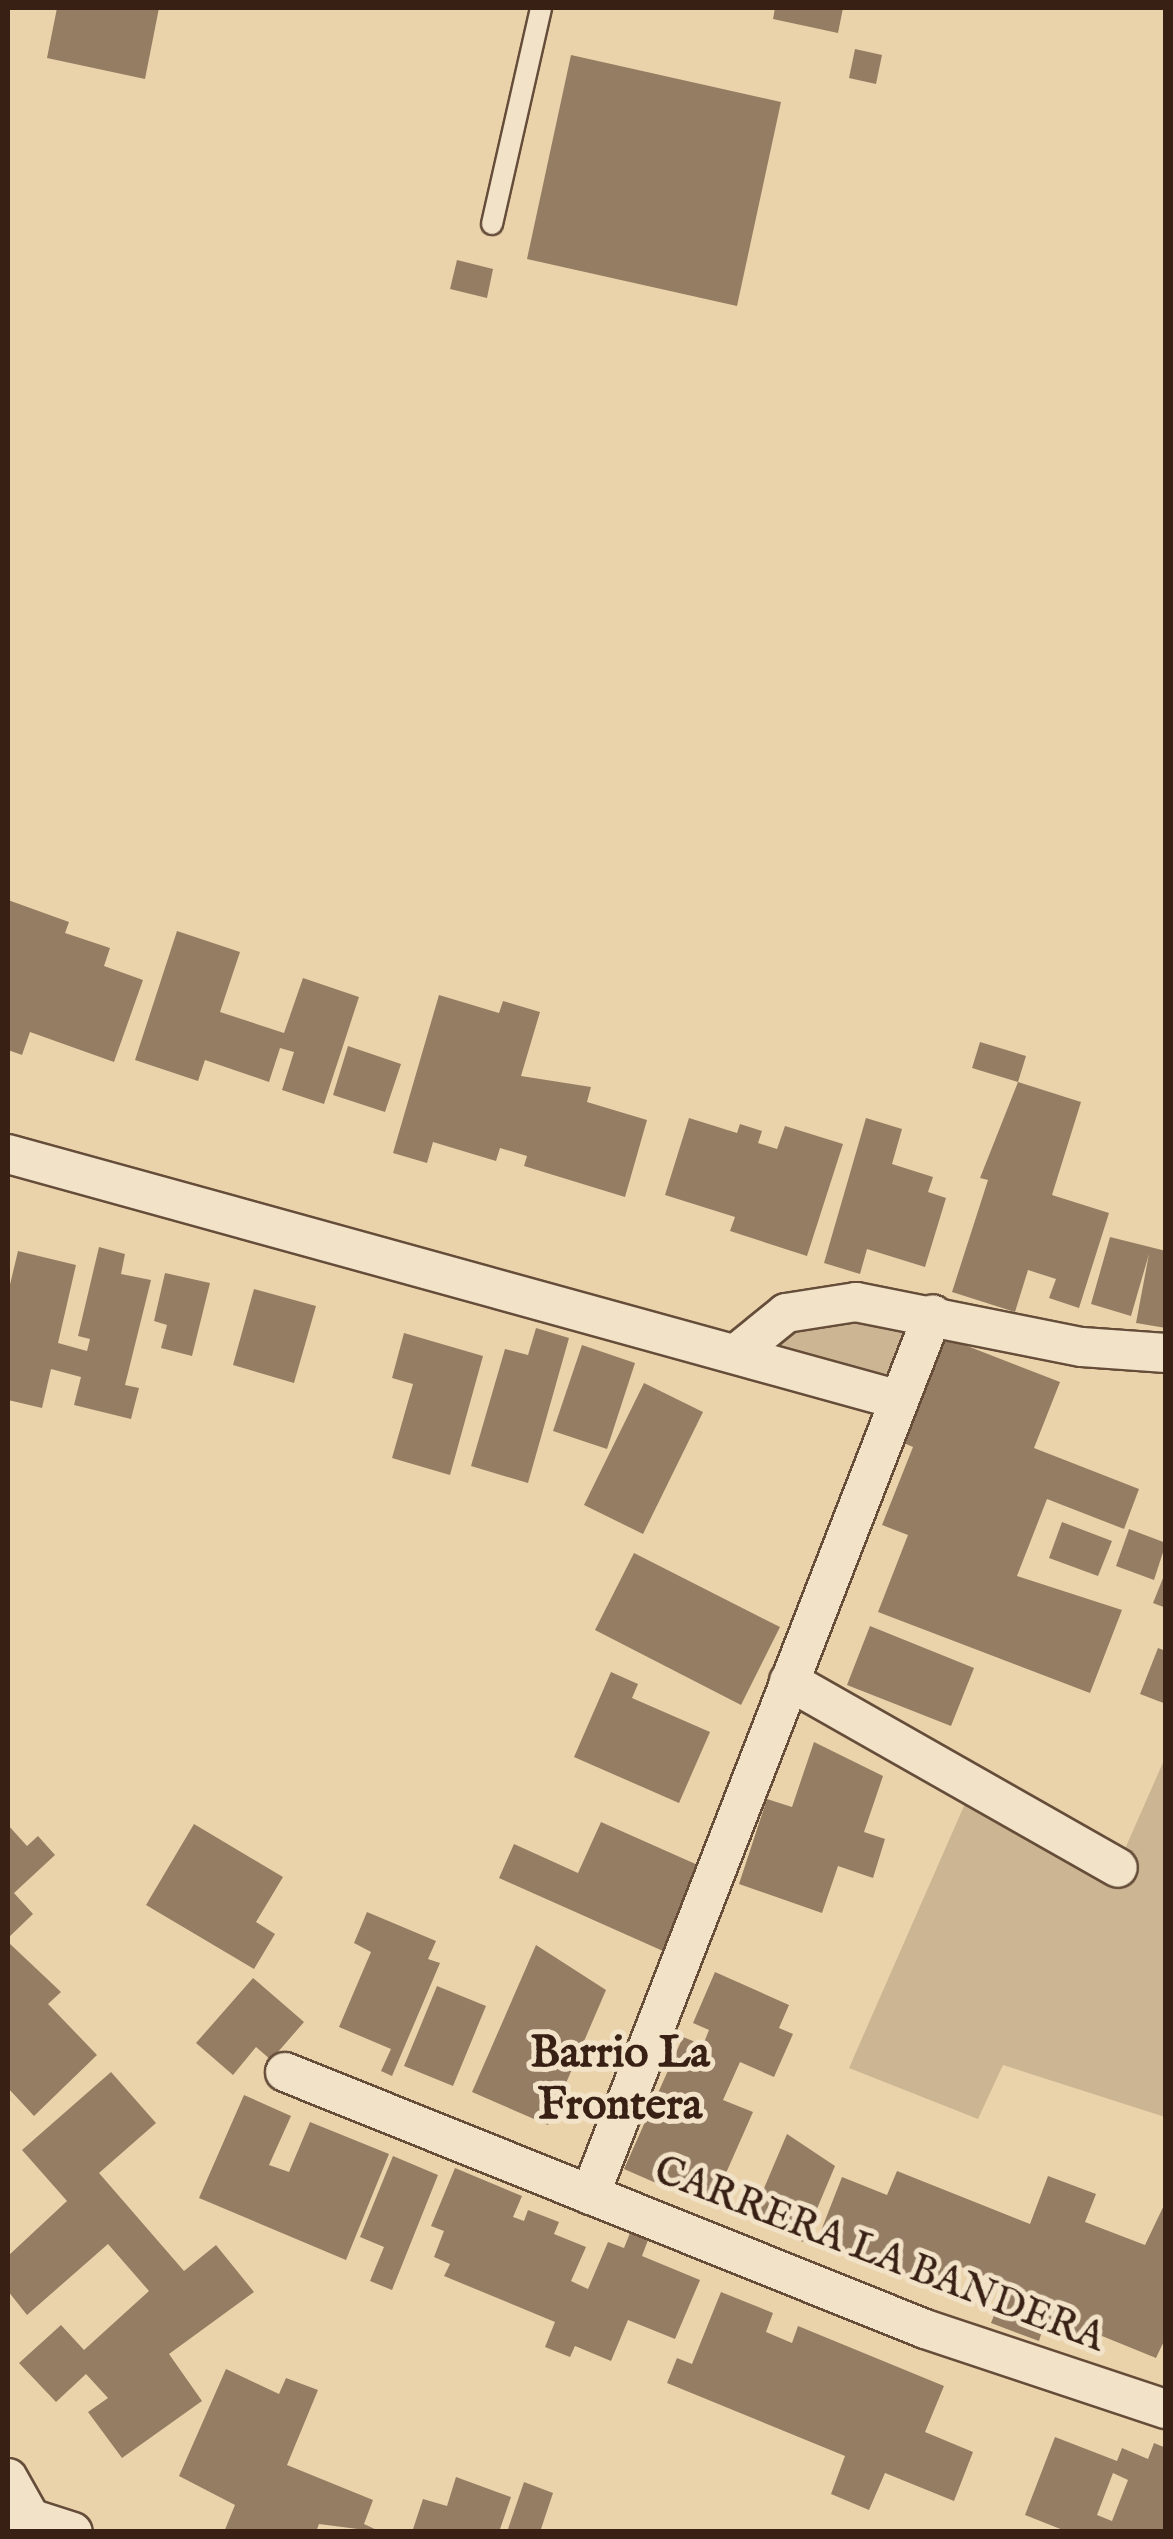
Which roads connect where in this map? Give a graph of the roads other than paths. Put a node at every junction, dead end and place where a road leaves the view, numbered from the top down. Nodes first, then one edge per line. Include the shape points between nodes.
1 (541, 8) edge
2 (492, 224) dead end
3 (8, 1154) edge
4 (932, 1314) junction
5 (738, 1352) junction
6 (1166, 1353) edge
7 (899, 1400) junction
8 (789, 1681) junction
9 (1118, 1868) dead end
10 (285, 2072) dead end
11 (590, 2195) junction
12 (1166, 2409) edge
13 (8, 2478) edge
14 (19, 2514) edge
15 (73, 2532) edge

1 - 2 lane
3 - 5 street
4 - 5 street via 816,1305 786,1313
4 - 6 street via 1082,1347
4 - 7 street
5 - 7 street
7 - 8 street
8 - 9 street
8 - 11 street
10 - 11 street, CARRERA LA BANDERA
11 - 12 street, CARRERA LA BANDERA via 925,2329
13 - 14 street
14 - 15 street

